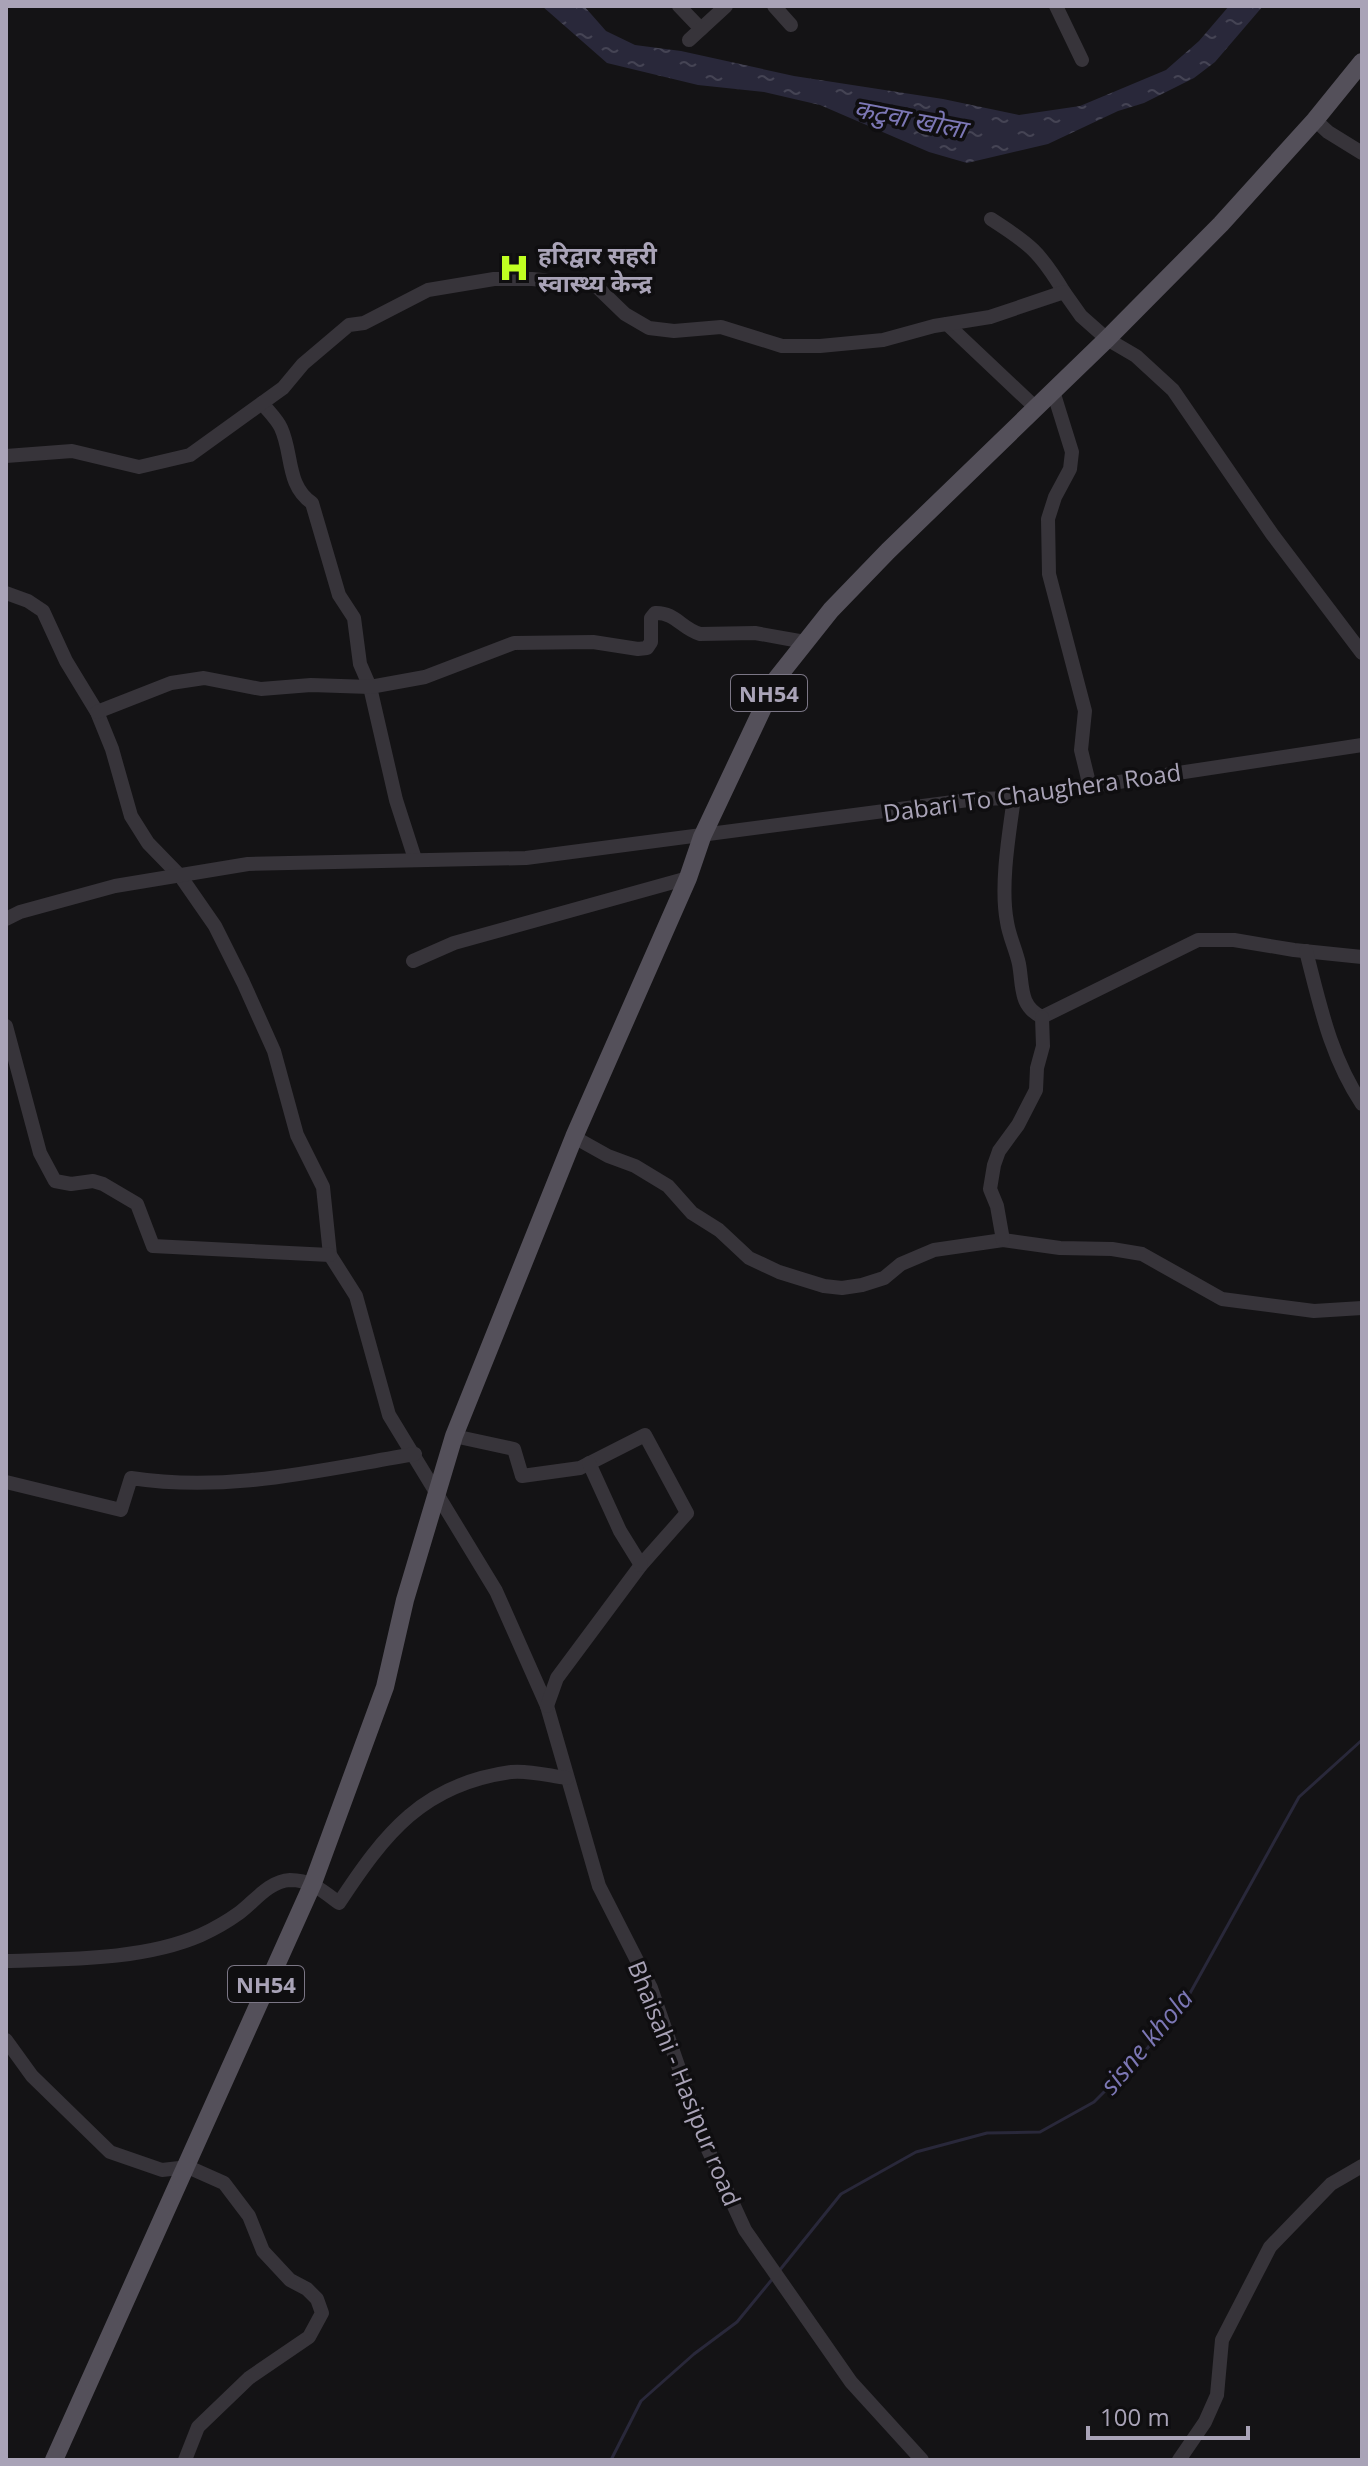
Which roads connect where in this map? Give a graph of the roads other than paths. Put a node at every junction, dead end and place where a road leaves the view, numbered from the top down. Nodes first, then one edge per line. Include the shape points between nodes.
1 (679, 6) edge
2 (726, 6) edge
3 (774, 6) edge
4 (1056, 6) edge
5 (791, 25) dead end
6 (701, 29) junction
7 (689, 40) dead end
8 (1082, 60) dead end
9 (1362, 62) edge
10 (1315, 120) junction
11 (1362, 153) edge
12 (991, 219) dead end
13 (1064, 292) junction
14 (947, 324) junction
15 (1107, 339) junction
16 (1053, 391) junction
17 (262, 403) junction
18 (1036, 408) junction
19 (6, 456) edge
20 (6, 593) edge
21 (805, 642) junction
22 (1362, 653) edge
23 (370, 687) junction
24 (97, 712) junction
25 (1362, 745) edge
26 (1090, 787) junction
27 (1014, 798) junction
28 (702, 837) junction
29 (415, 859) junction
30 (181, 877) junction
31 (688, 878) junction
32 (6, 919) edge
33 (1306, 951) junction
34 (1362, 957) edge
35 (413, 961) dead end
36 (1042, 1017) junction
37 (6, 1026) edge
38 (1362, 1104) edge
39 (574, 1137) junction
40 (1003, 1240) junction
41 (330, 1255) junction
42 (1362, 1308) edge
43 (454, 1436) junction
44 (415, 1454) junction
45 (589, 1463) junction
46 (6, 1482) edge
47 (436, 1494) junction
48 (641, 1565) junction
49 (547, 1706) junction
50 (567, 1778) junction
51 (313, 1883) junction
52 (6, 1961) edge
53 (6, 2040) edge
54 (1362, 2166) edge
55 (188, 2167) junction
56 (54, 2460) edge
57 (185, 2460) edge
58 (922, 2460) edge
59 (1179, 2460) edge

1 - 6 street
2 - 6 street
3 - 5 street
4 - 8 street
6 - 7 street
9 - 10 main road, NH54
10 - 11 street
10 - 15 main road, NH54
12 - 13 street via 1044,259
13 - 14 street via 990,317
13 - 15 street
14 - 17 street via 883,340 782,346 721,327 649,328 595,285 494,279 428,290 364,323 349,325
14 - 18 street
15 - 16 main road, NH54
15 - 22 street via 1136,356 1173,390
16 - 18 main road, NH54
16 - 26 street via 1072,452 1048,519 1049,574 1085,711 1081,750
17 - 19 street via 190,455 139,467 72,451
17 - 23 street via 281,429 301,496 312,503 339,595 354,618 360,664
18 - 21 main road, NH54 via 888,551
20 - 24 street via 43,611
21 - 23 street via 755,633 700,634 666,613 655,613 647,648 514,643 425,677
21 - 28 main road, NH54 via 777,678
23 - 24 street via 261,689 204,678 171,683
23 - 29 street
24 - 30 street via 131,816
25 - 26 street, Dabari To Chaughera Road
26 - 27 street, Dabari To Chaughera Road
27 - 28 street, Dabari To Chaughera Road
27 - 36 street via 1007,842 1006,920 1023,1000
28 - 29 street, Dabari To Chaughera Road via 526,858
28 - 31 main road, NH54
29 - 30 street, Dabari To Chaughera Road via 248,864
30 - 32 street, Dabari To Chaughera Road via 115,886
30 - 41 street via 215,926 274,1051 297,1135 323,1187
31 - 35 street via 454,943
31 - 39 main road, NH54
33 - 34 street
33 - 36 street via 1198,940
33 - 38 street via 1339,1064
36 - 40 street via 1036,1090 994,1165 990,1189
37 - 41 street via 40,1153 55,1181 93,1181 137,1204 153,1246
39 - 40 street via 668,1186 692,1213 749,1258 824,1286 862,1285 934,1250
39 - 43 main road, NH54
40 - 42 street via 1142,1254 1222,1299 1314,1311
41 - 44 street, Bhaisahi - Hasipur road via 356,1296 389,1415
43 - 45 street via 514,1449 522,1476
43 - 47 main road, NH54
44 - 46 street via 210,1485 131,1478 121,1510
44 - 47 street, Bhaisahi - Hasipur road
45 - 48 street
45 - 48 street via 645,1435 687,1513
47 - 49 street, Bhaisahi - Hasipur road via 496,1591
47 - 51 main road, NH54 via 377,1712
48 - 49 street via 557,1678
49 - 50 street, Bhaisahi - Hasipur road
50 - 51 street via 514,1772 465,1783 430,1799 389,1833 339,1903
50 - 58 street, Bhaisahi - Hasipur road via 599,1886 651,1988 705,2143 745,2230 851,2382
51 - 52 street via 287,1880 202,1935 168,1946 93,1958
51 - 55 main road, NH54
53 - 55 street via 32,2076 110,2152 162,2170
54 - 59 street via 1331,2184 1270,2247 1222,2340 1217,2395
55 - 56 main road, NH54
55 - 57 street via 224,2183 249,2216 263,2251 317,2299 322,2313 309,2337 249,2378 198,2427

